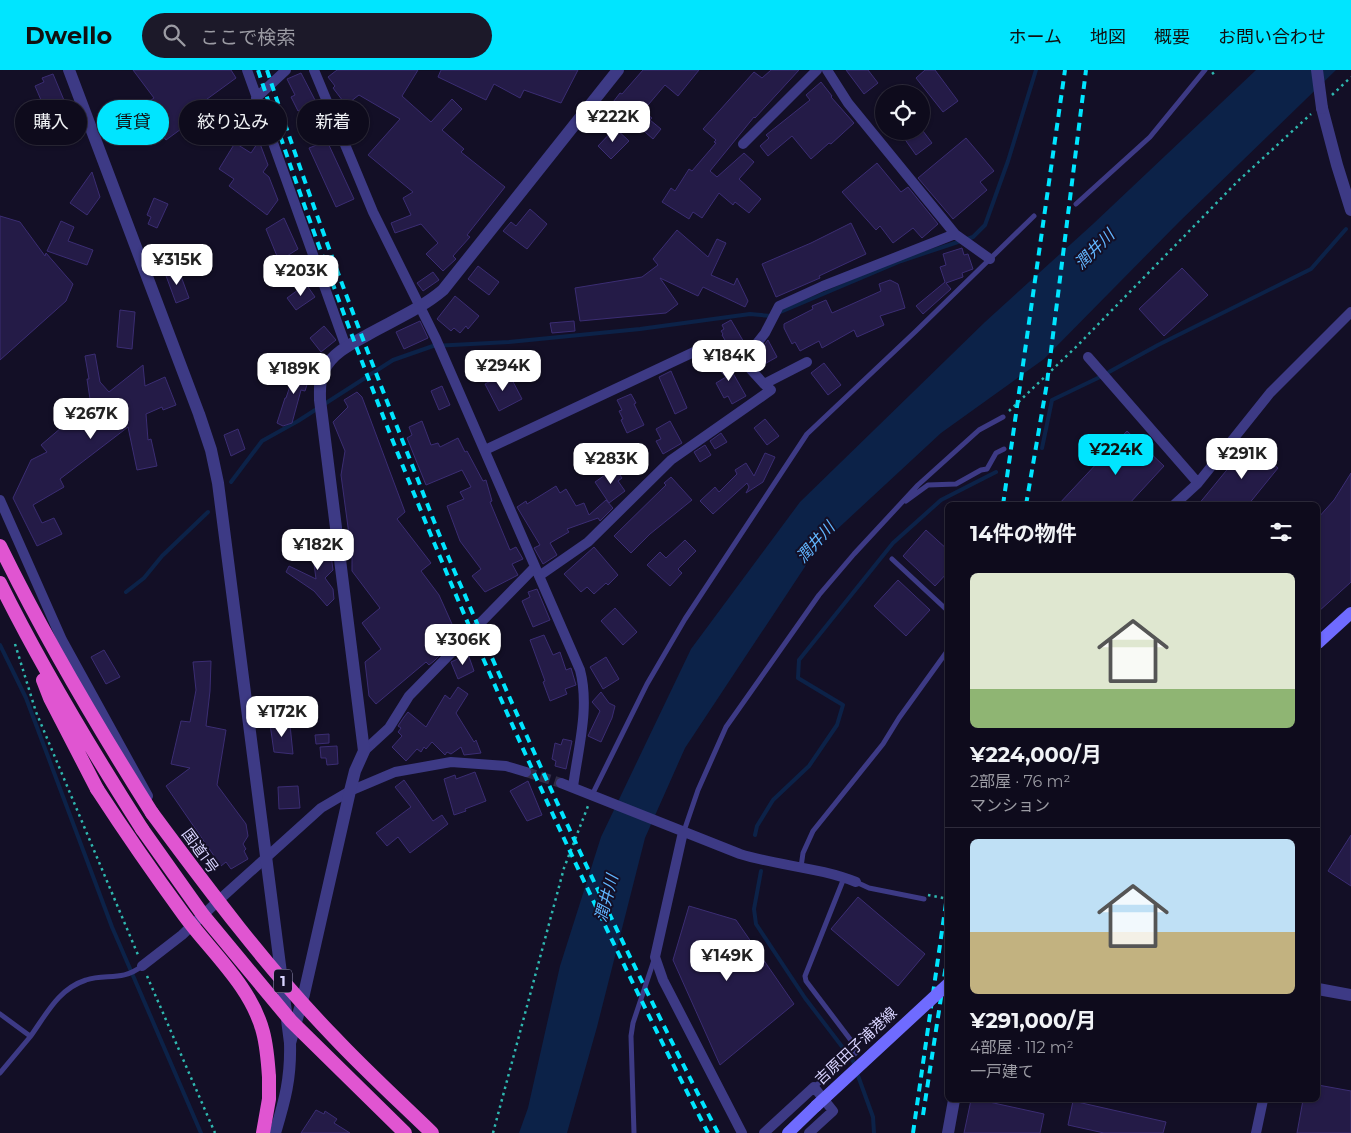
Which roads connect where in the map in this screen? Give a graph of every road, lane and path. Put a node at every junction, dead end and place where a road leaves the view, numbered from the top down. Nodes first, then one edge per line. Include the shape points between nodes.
1 (69, 70) edge
2 (247, 70) edge
3 (286, 70) edge
4 (314, 70) edge
5 (618, 70) edge
6 (817, 70) edge
7 (827, 70) edge
8 (1205, 70) edge
9 (1317, 70) edge
10 (1351, 77) edge
11 (1330, 97) dead end
12 (256, 98) junction
13 (1319, 109) junction
14 (742, 144) dead end
15 (1076, 204) dead end
16 (1351, 210) edge
17 (1034, 216) dead end
18 (960, 237) junction
19 (990, 259) junction
20 (421, 306) junction
21 (1351, 312) edge
22 (716, 345) dead end
23 (346, 347) junction
24 (1088, 357) dead end
25 (808, 362) dead end
26 (764, 384) junction
27 (1003, 417) joint
28 (1004, 449) dead end
29 (486, 450) junction
30 (1198, 483) junction
31 (0, 500) edge
32 (1177, 502) edge
33 (899, 505) junction
34 (0, 546) edge
35 (892, 559) dead end
36 (537, 572) junction
37 (0, 583) edge
38 (945, 608) edge
39 (1351, 613) edge
40 (20, 624) junction
41 (14, 639) dead end
42 (1320, 641) edge
43 (945, 654) edge
44 (364, 751) junction
45 (526, 772) tunnel mouth
46 (562, 783) tunnel mouth
47 (573, 787) junction
48 (350, 791) junction
49 (592, 795) junction
50 (683, 832) junction
51 (266, 857) junction
52 (800, 867) junction
53 (844, 877) junction
54 (856, 882) joint
55 (926, 897) joint
56 (945, 899) edge
57 (219, 900) junction
58 (655, 957) junction
59 (142, 966) junction
60 (945, 987) edge
61 (1320, 989) edge
62 (1351, 995) edge
63 (0, 1014) edge
64 (30, 1036) junction
65 (290, 1043) junction
66 (0, 1073) edge
67 (814, 1087) junction
68 (954, 1102) edge
69 (1263, 1102) edge
70 (215, 1133) edge
71 (263, 1133) edge
72 (275, 1133) edge
73 (405, 1133) edge
74 (432, 1133) edge
75 (492, 1133) edge
76 (634, 1133) edge
77 (742, 1133) edge
78 (764, 1133) edge
79 (788, 1133) edge
80 (809, 1133) edge
81 (948, 1133) edge
82 (1256, 1133) edge

1 - 51 street via 211,450 223,514
2 - 12 street
3 - 12 street
4 - 20 street via 372,212
5 - 20 street via 443,290
6 - 14 street
7 - 18 street via 848,103
8 - 15 lane via 1150,138
9 - 13 street, bridge
10 - 11 path
12 - 23 street
13 - 16 street
13 - 27 path via 1238,181
17 - 19 lane
18 - 19 street
18 - 26 street via 823,286 780,306 765,333 743,361
19 - 49 lane via 807,434 676,635 647,684
20 - 23 street
20 - 29 street
21 - 30 street via 1270,393
22 - 29 street
23 - 44 street via 330,361 320,384
24 - 30 street
25 - 26 street
26 - 36 street via 771,390 671,460 588,542
27 - 33 lane via 979,430
28 - 33 lane via 996,453 987,469 956,484 928,485
29 - 36 street
30 - 32 street
31 - 57 street via 67,648 151,800
33 - 50 lane via 819,594 726,728
34 - 74 highway, 国道1号 / 1, bridge via 27,602 97,726 152,812 221,906 334,1038
35 - 38 lane
36 - 44 street via 409,696 389,728
36 - 47 street via 584,686 583,722
37 - 40 highway, 1
39 - 42 main road
40 - 71 highway, bridge via 50,698 97,789 185,917 249,998 263,1030 268,1055 269,1099
40 - 73 highway, 1, bridge via 142,829 203,915 291,1021
41 - 59 path via 36,712
43 - 52 lane via 883,744 813,831
44 - 48 street
45 - 48 street via 506,766 451,762 395,772
46 - 47 street
47 - 49 street
48 - 51 street via 321,808
48 - 65 street
49 - 50 street
49 - 75 path via 564,868
50 - 52 street via 751,857
50 - 58 street
51 - 57 street
51 - 65 street
52 - 53 street
53 - 54 street
53 - 67 lane via 805,976 856,1046 856,1052
54 - 55 lane via 869,888
55 - 56 path, bridge
57 - 59 street
58 - 76 lane via 631,1036
58 - 77 street via 663,980
59 - 64 lane via 135,972 87,979 71,987 57,998
59 - 70 path
60 - 79 main road, 吉原田子浦港線, bridge
61 - 62 street
63 - 64 lane
64 - 66 lane
65 - 72 street via 289,1084
67 - 78 street
67 - 80 street via 833,1111
68 - 81 street
69 - 82 street

